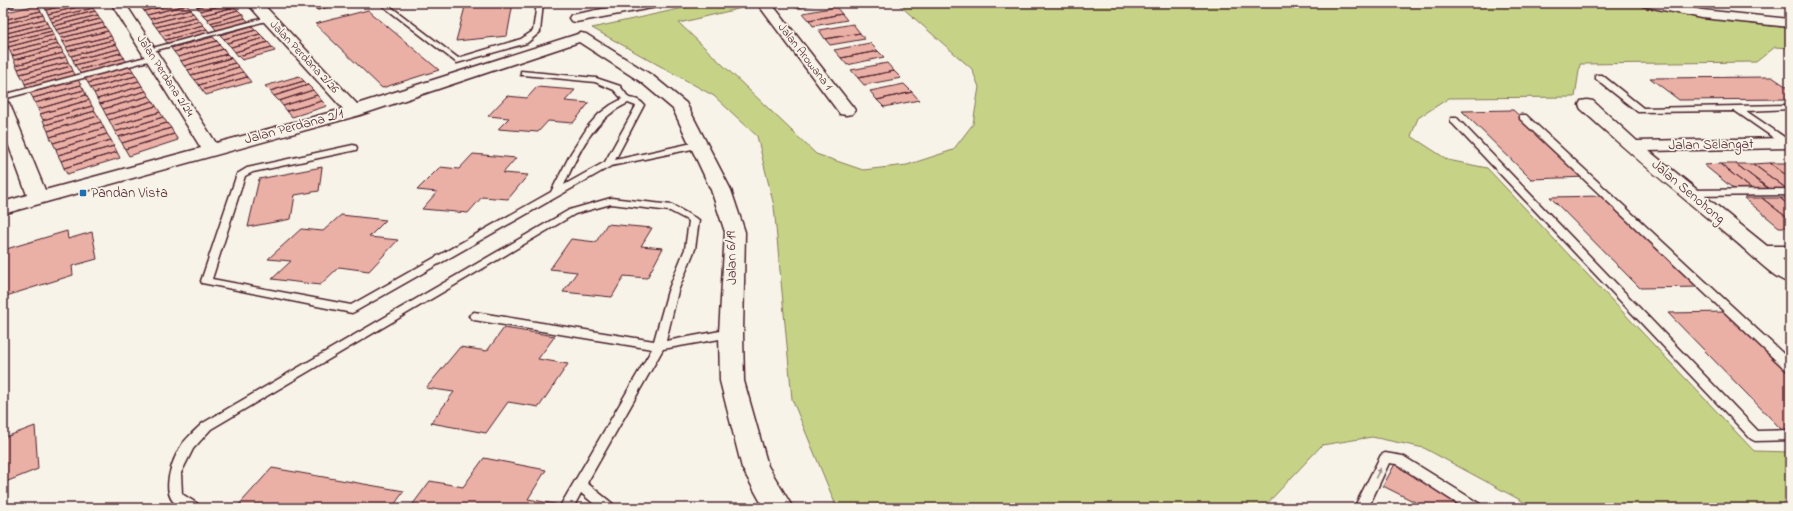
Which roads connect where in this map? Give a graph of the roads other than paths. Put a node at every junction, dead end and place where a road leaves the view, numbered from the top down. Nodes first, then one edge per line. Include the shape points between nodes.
1 (8, 3) edge
2 (118, 3) edge
3 (254, 3) edge
4 (335, 3) edge
5 (382, 3) edge
6 (540, 3) edge
7 (575, 3) edge
8 (657, 3) edge
9 (764, 3) edge
10 (1648, 3) edge
11 (3, 4) edge
12 (318, 7) dead end
13 (268, 19) junction
14 (1790, 23) edge
15 (579, 27) junction
16 (151, 54) junction
17 (524, 73) dead end
18 (1599, 77) dead end
19 (3, 97) edge
20 (627, 100) junction
21 (1587, 105) dead end
22 (3, 107) edge
23 (1790, 107) edge
24 (1737, 109) junction
25 (846, 110) dead end
26 (354, 112) junction
27 (1523, 117) dead end
28 (1454, 120) dead end
29 (1789, 144) edge
30 (697, 145) junction
31 (1632, 146) junction
32 (353, 148) dead end
33 (211, 149) junction
34 (608, 164) junction
35 (1790, 192) edge
36 (1688, 193) junction
37 (555, 194) junction
38 (38, 198) junction
39 (3, 208) edge
40 (1761, 252) junction
41 (1790, 252) edge
42 (1790, 276) edge
43 (474, 316) dead end
44 (731, 333) junction
45 (659, 346) junction
46 (1790, 367) edge
47 (1790, 435) edge
48 (580, 484) junction
49 (193, 508) edge
50 (566, 508) edge
51 (608, 508) edge
52 (779, 508) edge
53 (1361, 508) edge
54 (1475, 508) edge

1 - 11 street
2 - 16 street, Jalan Perdana 2/24
3 - 13 street, Jalan Perdana 2/26
4 - 12 lane
5 - 6 lane via 457,61 524,41 536,32
7 - 15 street
8 - 15 street, Jalan Perdana 2/1
9 - 25 street, Jalan Arowana 1
10 - 14 street via 1702,14
13 - 16 lane
13 - 26 street, Jalan Perdana 2/26
15 - 26 street, Jalan Perdana 2/1
15 - 30 street, Jalan 6/19 via 680,107
16 - 19 lane
16 - 33 street, Jalan Perdana 2/24
17 - 20 lane via 596,80 617,88
18 - 24 lane via 1641,110
20 - 34 lane via 635,101 640,106
20 - 37 lane via 613,104 588,130
21 - 31 street, Jalan Senohong
22 - 38 street
23 - 24 lane
24 - 29 lane
26 - 33 street, Jalan Perdana 2/1
27 - 46 lane
28 - 47 lane via 1755,436
29 - 31 street, Jalan Selangat
30 - 34 lane
30 - 44 street, Jalan 6/19 via 721,190 735,232
31 - 36 street, Jalan Senohong
32 - 37 lane via 241,174 206,282 352,309
33 - 38 street, Jalan Perdana 2/1
34 - 37 lane
35 - 36 lane
36 - 40 street, Jalan Senohong
38 - 39 street, Jalan Perdana 2/1
40 - 41 street
40 - 42 street, Jalan Senohong
43 - 45 lane
44 - 45 lane
44 - 52 street, Jalan 6/19 via 732,380 753,461
45 - 48 lane
45 - 49 lane via 673,292 688,259 694,238 694,220 672,208 611,201 572,212 207,426 188,446 175,473 176,497
48 - 50 lane
48 - 51 lane
53 -> 54 lane via 1386,458 1399,459

